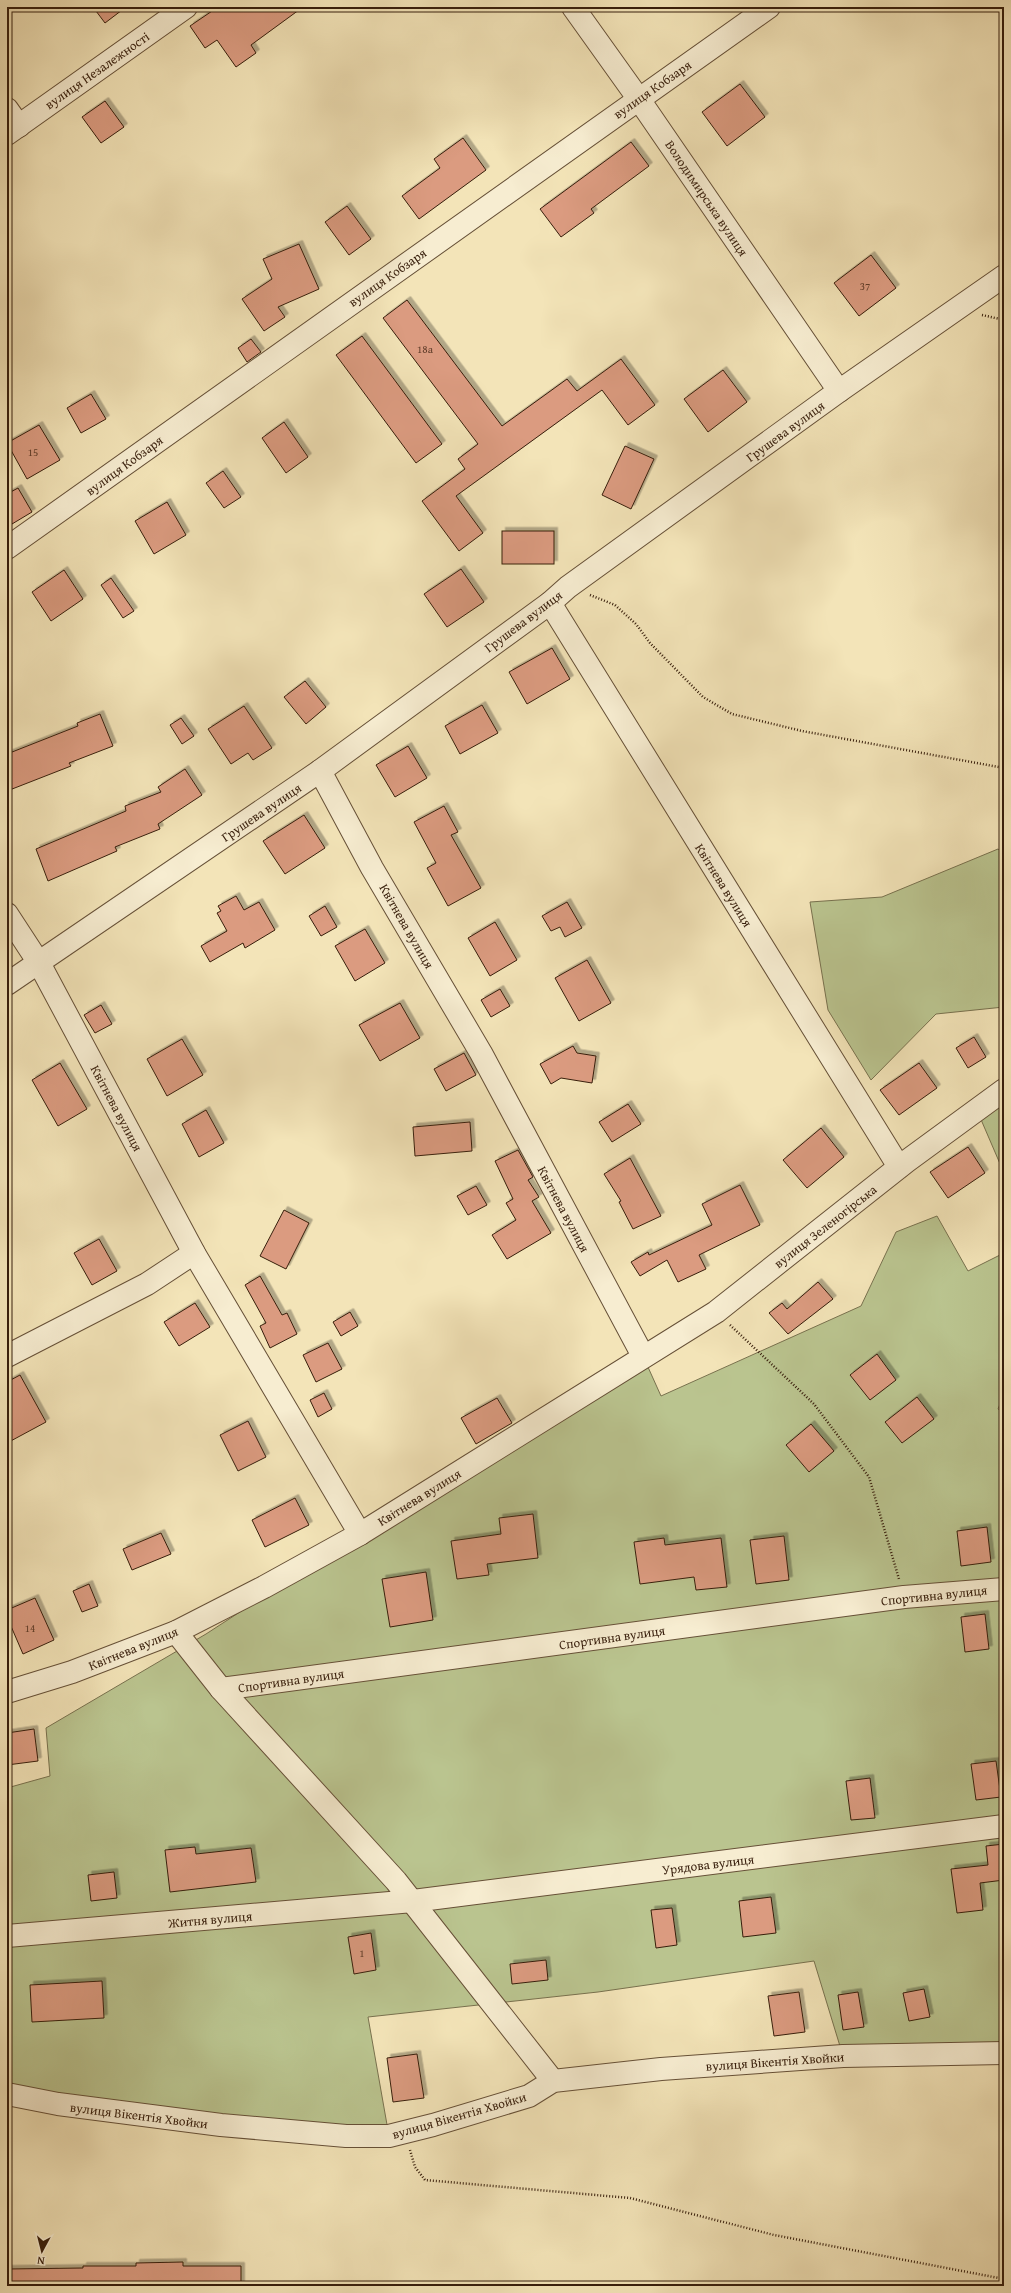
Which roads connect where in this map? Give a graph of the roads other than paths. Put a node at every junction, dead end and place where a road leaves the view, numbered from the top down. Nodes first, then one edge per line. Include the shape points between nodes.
1 (186, 7) edge
2 (573, 7) edge
3 (769, 7) edge
4 (638, 98) junction
5 (11, 123) edge
6 (1004, 276) edge
7 (839, 391) junction
8 (7, 548) edge
9 (550, 603) junction
10 (320, 771) junction
11 (7, 914) edge
12 (39, 963) junction
13 (7, 984) edge
14 (1004, 1090) edge
15 (898, 1167) junction
16 (194, 1253) junction
17 (7, 1356) edge
18 (643, 1356) junction
19 (360, 1534) junction
20 (1004, 1589) edge
21 (176, 1632) junction
22 (221, 1689) junction
23 (7, 1692) edge
24 (1004, 1826) edge
25 (413, 1901) junction
26 (7, 1936) edge
27 (1004, 2054) edge
28 (553, 2081) junction
29 (7, 2094) edge

1 - 5 street, вулиця Незалежності
2 - 4 street, Володимирська вулиця
3 - 4 street, вулиця Кобзаря
4 - 7 street, Володимирська вулиця
4 - 8 street, вулиця Кобзаря
6 - 7 street, Грушева вулиця
7 - 9 street, Грушева вулиця via 568,587
9 - 10 street, Грушева вулиця
9 - 15 street, Квітнева вулиця
10 - 12 street, Грушева вулиця
10 - 18 street, Квітнева вулиця via 372,868 481,1053
11 - 12 street, Квітнева вулиця
12 - 13 street, Грушева вулиця
12 - 16 street, Квітнева вулиця
14 - 15 street, вулиця Зеленогірська
15 - 18 street, вулиця Зеленогірська via 716,1312
16 - 17 street via 147,1284
16 - 19 street, Квітнева вулиця
18 - 19 street, Квітнева вулиця
19 - 21 street, Квітнева вулиця
20 - 22 street, Спортивна вулиця via 904,1597
21 - 22 street
21 - 23 street, Квітнева вулиця via 72,1672
22 - 25 street
24 - 25 street, Урядова вулиця
25 - 26 street, Житня вулиця
25 - 28 street
27 - 28 street, вулиця Вікентія Хвойки via 844,2056 661,2069
28 - 29 street, вулиця Вікентія Хвойки via 529,2096 389,2136 346,2136 221,2125 58,2104

